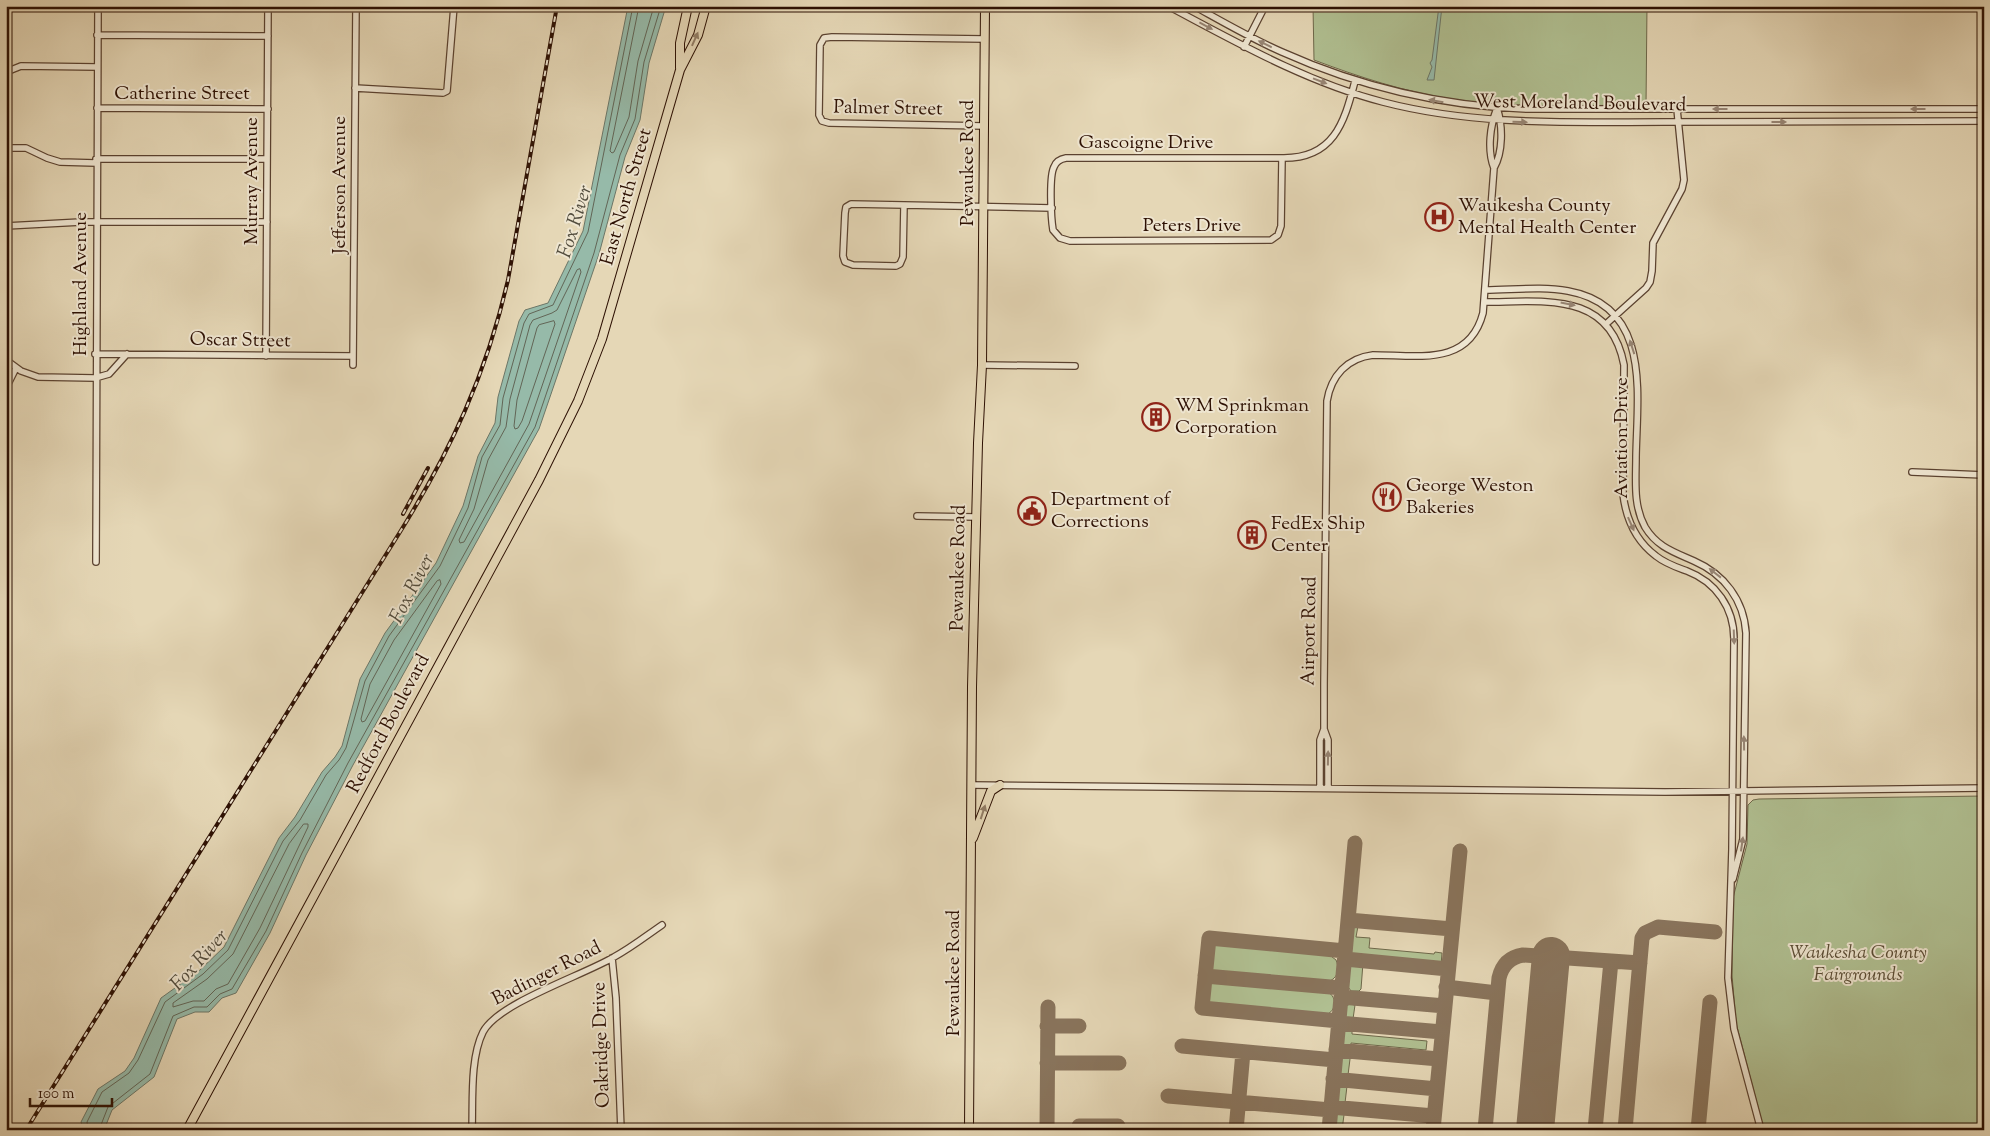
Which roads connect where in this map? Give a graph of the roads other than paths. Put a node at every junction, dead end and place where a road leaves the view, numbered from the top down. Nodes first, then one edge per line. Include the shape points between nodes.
1 (98, 6) edge
2 (268, 6) edge
3 (356, 6) edge
4 (454, 6) edge
5 (688, 6) edge
6 (706, 6) edge
7 (985, 6) edge
8 (1168, 6) edge
9 (1194, 6) edge
10 (1264, 6) edge
11 (98, 35) junction
12 (268, 36) junction
13 (1249, 36) junction
14 (984, 39) junction
15 (1244, 47) junction
16 (1291, 56) junction
17 (97, 67) junction
18 (1286, 67) junction
19 (680, 70) junction
20 (6, 72) edge
21 (1355, 81) junction
22 (355, 88) junction
23 (1352, 93) junction
24 (1452, 104) junction
25 (97, 108) junction
26 (1498, 108) junction
27 (268, 109) junction
28 (1563, 109) junction
29 (1677, 109) junction
30 (1748, 109) junction
31 (1873, 109) junction
32 (1942, 109) junction
33 (1972, 109) junction
34 (1984, 109) edge
35 (1806, 110) junction
36 (1450, 115) junction
37 (1492, 120) junction
38 (1501, 121) junction
39 (1972, 121) junction
40 (1984, 121) edge
41 (1563, 122) junction
42 (1677, 122) junction
43 (1748, 122) junction
44 (1806, 122) junction
45 (1873, 122) junction
46 (1942, 122) junction
47 (984, 126) junction
48 (6, 148) edge
49 (1282, 158) junction
50 (267, 159) junction
51 (96, 161) junction
52 (1494, 168) junction
53 (904, 205) junction
54 (984, 206) junction
55 (1052, 208) junction
56 (96, 221) junction
57 (267, 222) junction
58 (6, 226) edge
59 (1485, 290) junction
60 (1546, 290) junction
61 (1484, 302) junction
62 (1546, 302) junction
63 (1616, 317) junction
64 (1606, 324) junction
65 (604, 332) joint
66 (96, 354) junction
67 (127, 354) junction
68 (266, 356) junction
69 (354, 356) junction
70 (6, 360) edge
71 (354, 364) dead end
72 (982, 366) junction
73 (1075, 366) dead end
74 (16, 368) junction
75 (95, 378) junction
76 (6, 388) edge
77 (1624, 433) junction
78 (1636, 433) junction
79 (1624, 466) junction
80 (1636, 466) junction
81 (1912, 472) dead end
82 (1984, 475) edge
83 (917, 516) dead end
84 (976, 517) junction
85 (1670, 551) junction
86 (1663, 561) junction
87 (96, 562) dead end
88 (1732, 591) junction
89 (1725, 603) junction
90 (1733, 727) junction
91 (1744, 727) junction
92 (1324, 729) junction
93 (971, 785) junction
94 (1000, 785) junction
95 (1320, 788) junction
96 (1328, 788) junction
97 (1984, 788) edge
98 (1732, 792) junction
99 (1744, 792) junction
100 (971, 842) junction
101 (1730, 891) junction
102 (662, 925) dead end
103 (612, 958) junction
104 (189, 1128) edge
105 (472, 1130) edge
106 (621, 1130) edge
107 (969, 1130) edge
108 (1761, 1130) edge

1 - 11 street, Highland Avenue
2 - 12 street, Murray Avenue
3 - 22 street, Jefferson Avenue
4 - 22 street via 447,91
5 - 19 main road, East North Street via 680,44
19 -> 6 main road, East North Street via 698,35
7 - 14 main road, Pewaukee Road
8 -> 15 street, West Moreland Boulevard
9 - 13 street, West Moreland Boulevard
10 - 13 street
11 - 12 street
11 - 17 street, Highland Avenue
12 - 27 street, Murray Avenue
13 - 15 street
16 -> 13 street, West Moreland Boulevard
14 - 47 main road, Pewaukee Road
14 - 47 street, Palmer Street via 832,36 823,39 820,45 819,115 822,121 829,123
15 - 18 street, West Moreland Boulevard
16 - 18 street
16 - 21 street, West Moreland Boulevard
17 - 20 street via 21,66
17 - 25 street, Highland Avenue
18 -> 23 street, West Moreland Boulevard
19 - 65 main road, East North Street
21 - 23 street, Gascoigne Drive
24 -> 21 street, West Moreland Boulevard
22 - 69 street, Jefferson Avenue
23 - 36 street, West Moreland Boulevard via 1407,108
23 - 49 street, Gascoigne Drive via 1342,123 1329,142 1305,156
24 - 26 street, West Moreland Boulevard
24 - 36 street
25 - 27 street, Catherine Street
25 - 51 street, Highland Avenue
26 - 28 street, West Moreland Boulevard
26 - 37 street, Airport Road
26 - 38 street, Airport Road
27 - 50 street, Murray Avenue
28 - 29 street, West Moreland Boulevard
28 - 41 street
30 -> 29 street, West Moreland Boulevard
29 - 42 street
30 - 35 street, West Moreland Boulevard
30 - 43 street
32 -> 31 street, West Moreland Boulevard
31 - 35 street, West Moreland Boulevard
31 - 45 street
32 - 33 street, West Moreland Boulevard
32 - 46 street
33 - 34 street, West Moreland Boulevard
33 - 39 street
35 - 44 street
36 - 37 street, West Moreland Boulevard
37 - 38 street, West Moreland Boulevard
37 - 52 street, Airport Road via 1490,158
38 -> 41 street, West Moreland Boulevard
38 - 52 street, Airport Road via 1499,159
39 - 40 street, West Moreland Boulevard
39 - 46 street, West Moreland Boulevard
41 - 42 street, West Moreland Boulevard
42 - 43 street, West Moreland Boulevard
42 - 63 street via 1681,135 1682,189 1654,243 1650,282
43 -> 44 street, West Moreland Boulevard
44 - 45 street, West Moreland Boulevard
45 - 46 street, West Moreland Boulevard
47 - 54 main road, Pewaukee Road
48 - 51 street via 26,148 60,162
49 - 55 street, Gascoigne Drive via 1066,158 1058,160 1053,169
49 - 55 street, Peters Drive via 1281,226 1278,235 1271,240 1065,240 1054,232
50 - 51 street
50 - 57 street, Murray Avenue
51 - 56 street, Highland Avenue
52 - 59 street, Airport Road
53 - 53 street via 904,257 900,264 853,265 845,262 846,207 852,204
53 - 54 street
54 - 55 street
54 - 72 main road, Pewaukee Road
56 - 57 street
56 - 58 street
56 - 66 street, Highland Avenue
57 - 68 street, Murray Avenue
59 - 60 street, Aviation Drive
59 - 61 street, Airport Road
60 - 62 street
60 - 63 street, Aviation Drive via 1584,295
61 - 62 street, Aviation Drive
61 - 92 street, Airport Road via 1478,329 1458,349 1438,355 1363,357 1342,369 1330,386 1327,401
62 -> 64 street, Aviation Drive via 1578,306
63 - 64 street
78 -> 63 street, Aviation Drive via 1635,352
64 - 77 street, Aviation Drive via 1619,345 1624,365
65 - 104 main road, Redford Boulevard via 578,401 539,480
66 - 67 street, Oscar Street
66 - 75 street, Highland Avenue
67 - 68 street, Oscar Street
67 - 75 street via 109,374
68 - 69 street, Oscar Street
69 - 71 street, Jefferson Avenue
70 - 74 street
72 - 73 street
72 - 84 main road, Pewaukee Road
74 - 75 street via 38,377
74 - 76 street
75 - 87 street, Highland Avenue
77 - 78 street
77 - 79 street, Aviation Drive
78 - 80 street, Aviation Drive
79 - 80 street
79 -> 86 street, Aviation Drive via 1624,504 1631,525 1641,542
80 - 85 street, Aviation Drive via 1637,504 1642,520 1653,537
81 - 82 street
83 - 84 street
84 - 93 main road, Pewaukee Road
85 - 86 street
88 -> 85 street, Aviation Drive via 1710,569
86 - 89 street, Aviation Drive via 1707,582
88 - 89 street
88 - 91 street, Aviation Drive via 1746,629
89 -> 90 street, Aviation Drive via 1734,632
90 - 91 street
90 - 98 street, Aviation Drive
99 -> 91 street, Aviation Drive
92 - 95 street, Airport Road via 1320,740
96 -> 92 street, Airport Road via 1328,740
93 - 94 street
93 - 100 main road, Pewaukee Road
94 - 95 street
100 -> 94 main road via 991,791
95 - 96 street
96 - 98 street
97 - 99 street
98 - 99 street
98 - 101 street, Aviation Drive
101 -> 99 street, Aviation Drive via 1742,846
100 - 107 main road, Pewaukee Road
101 - 108 street, Aviation Drive via 1728,978 1731,1012
102 - 103 street, Badinger Road
103 - 105 street, Badinger Road via 507,1009 489,1024 476,1053
103 - 106 street, Oakridge Drive

